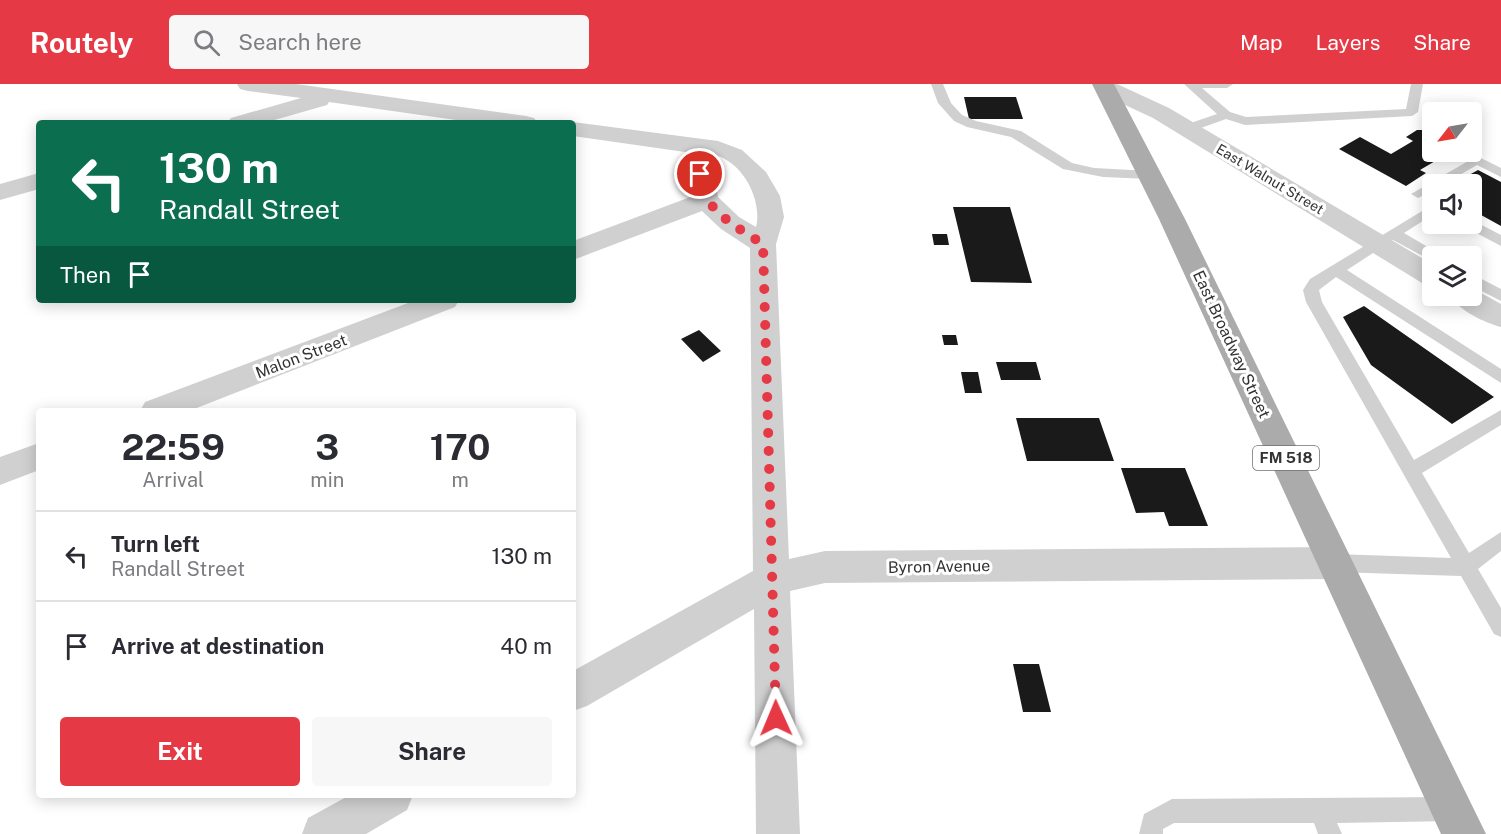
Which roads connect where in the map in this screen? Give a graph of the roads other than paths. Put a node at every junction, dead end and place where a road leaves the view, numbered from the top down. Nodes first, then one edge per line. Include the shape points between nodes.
1 (249, 84) edge
2 (937, 84) edge
3 (1227, 84) edge
4 (1417, 84) edge
5 (1104, 85) edge
6 (1191, 85) edge
7 (330, 97) junction
8 (1226, 115) junction
9 (250, 120) edge
10 (503, 120) edge
11 (576, 129) edge
12 (1187, 129) junction
13 (696, 146) junction
14 (1501, 173) edge
15 (1453, 174) edge
16 (1150, 175) junction
17 (36, 182) edge
18 (0, 192) edge
19 (706, 200) junction
20 (1422, 216) edge
21 (1482, 231) edge
22 (1386, 239) junction
23 (1501, 241) edge
24 (763, 244) junction
25 (576, 250) edge
26 (1422, 252) edge
27 (1422, 268) edge
28 (1337, 270) junction
29 (1482, 285) edge
30 (1501, 296) edge
31 (437, 303) edge
32 (1482, 306) edge
33 (1501, 317) edge
34 (1501, 377) edge
35 (164, 408) edge
36 (1501, 417) edge
37 (36, 457) edge
38 (0, 471) edge
39 (1411, 471) junction
40 (1501, 540) edge
41 (1335, 563) junction
42 (1466, 567) junction
43 (772, 579) junction
44 (1501, 627) edge
45 (576, 690) edge
46 (387, 798) edge
47 (1320, 811) junction
48 (1458, 821) edge
49 (324, 834) edge
50 (778, 834) edge
51 (1151, 834) edge
52 (1330, 834) edge

1 - 7 street
2 - 16 lane via 946,107 958,118 1030,140 1075,169
3 - 6 lane
4 - 8 lane via 1412,112 1245,121
5 - 12 street, East Walnut Street
5 - 16 main road, East Broadway Street / FM 518
6 - 8 lane
7 - 9 street
7 - 10 street
8 - 12 lane
11 - 13 street
12 - 22 street, East Walnut Street
13 - 19 street
13 - 24 street via 723,149 756,175 767,195 771,216
14 - 15 lane via 1477,160
16 - 41 main road, East Broadway Street / FM 518
17 - 18 street
19 - 24 street via 730,223
19 - 25 street
20 - 22 lane
21 - 23 lane
22 - 26 lane
22 - 27 street, East Walnut Street
22 - 28 lane
24 - 43 street
28 - 34 lane
28 - 39 lane via 1315,283 1311,290 1314,302
29 - 30 lane
31 - 35 street, Malon Street
32 - 33 street
36 - 39 lane
37 - 38 street
39 - 42 lane
40 - 42 lane
41 - 42 lane
41 - 43 street, Byron Avenue via 825,567
41 - 48 main road, East Broadway Street / FM 518
42 - 44 lane
43 - 45 street, Byron Avenue
43 - 50 street
46 - 49 street
47 - 48 lane
47 - 51 lane via 1172,811 1152,822
47 - 52 lane

